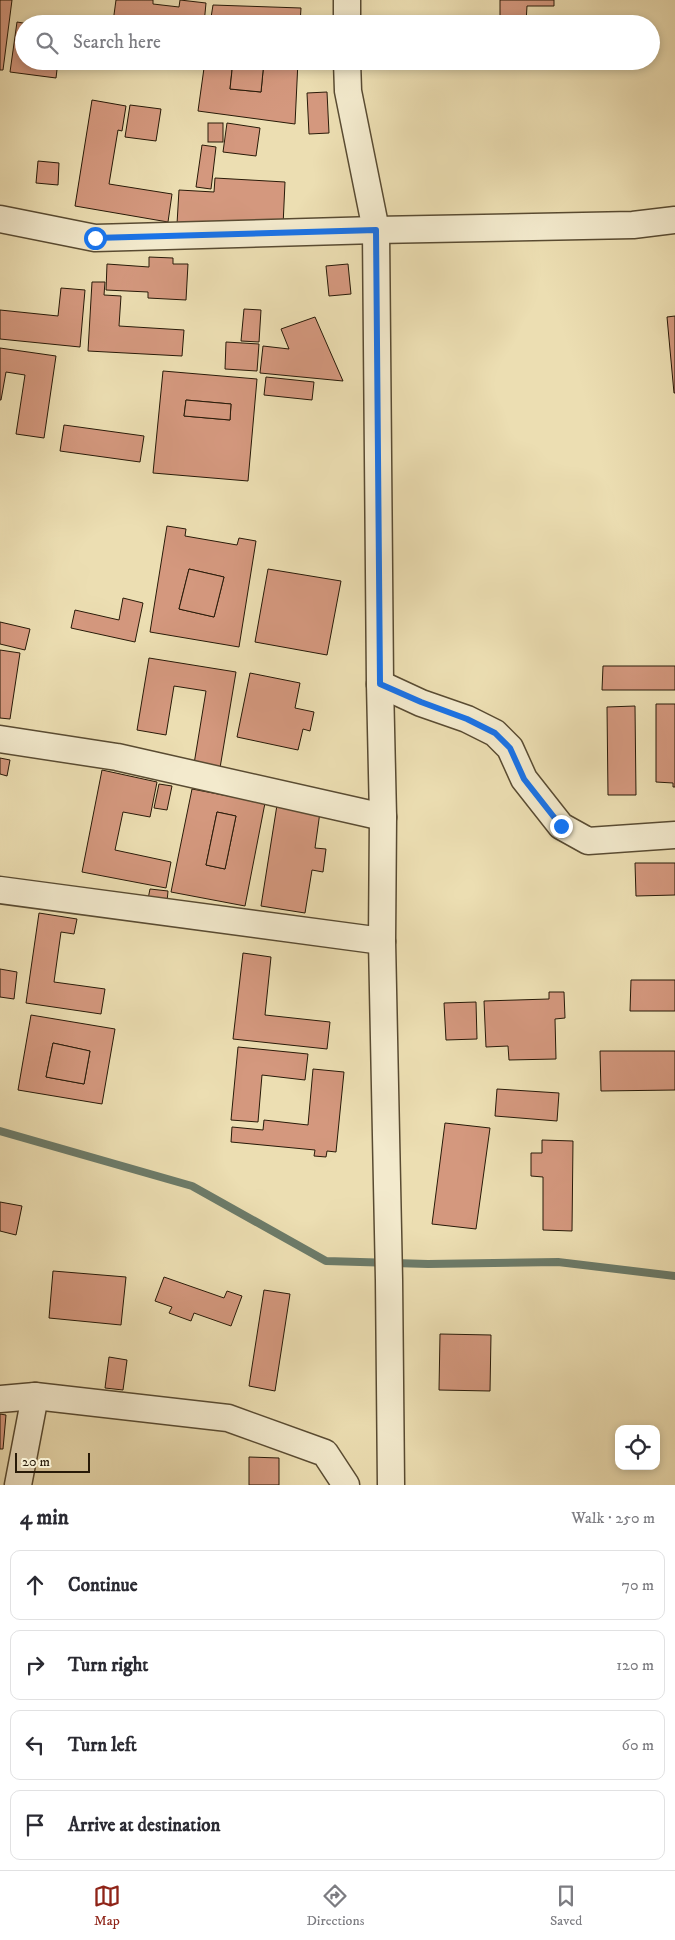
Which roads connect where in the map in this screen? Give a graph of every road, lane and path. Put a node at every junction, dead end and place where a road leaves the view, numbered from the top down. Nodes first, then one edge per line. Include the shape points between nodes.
1 (347, 0) edge
2 (347, 15) edge
3 (347, 70) edge
4 (0, 219) edge
5 (675, 220) edge
6 (376, 230) junction
7 (380, 684) junction
8 (0, 739) edge
9 (383, 817) junction
10 (675, 835) edge
11 (0, 890) edge
12 (382, 941) junction
13 (35, 1396) junction
14 (0, 1399) edge
15 (18, 1485) edge
16 (346, 1485) edge
17 (391, 1485) edge

1 - 2 street
3 - 6 street via 348,91
4 - 6 street via 95,238
5 - 6 street via 633,225
6 - 7 street
7 - 9 street
7 - 10 street via 495,733 510,748 524,779 561,826 588,841
8 - 9 street via 117,757
9 - 12 street
11 - 12 street
12 - 17 street
13 - 14 street
13 - 15 street
13 - 16 street via 228,1418 325,1453

